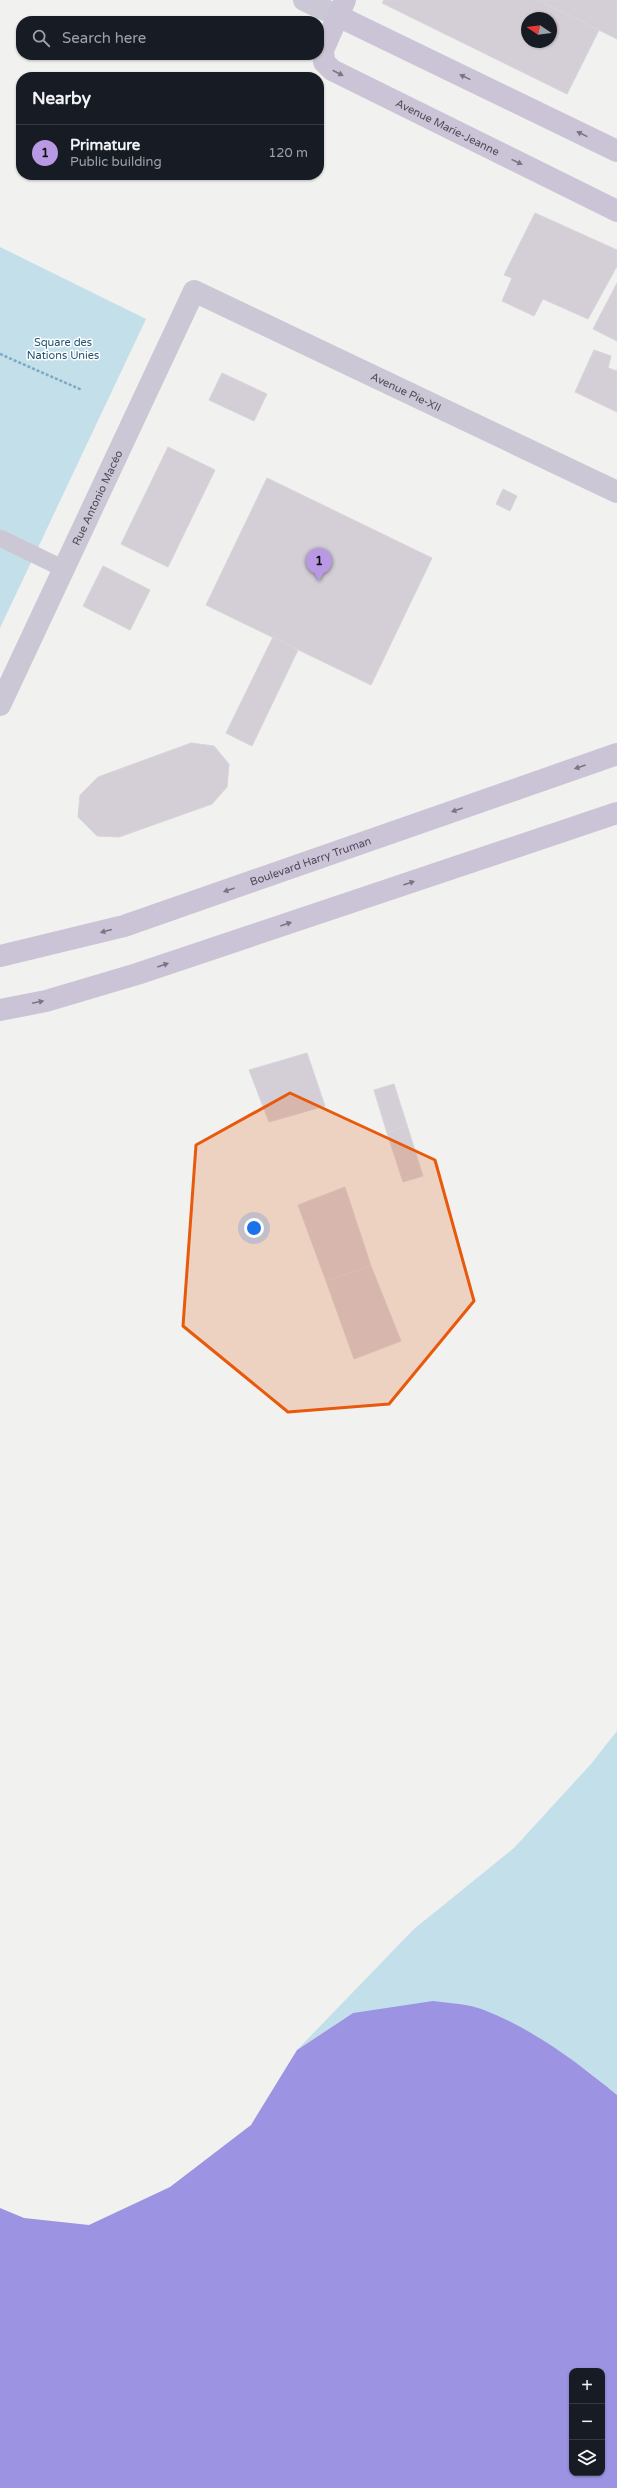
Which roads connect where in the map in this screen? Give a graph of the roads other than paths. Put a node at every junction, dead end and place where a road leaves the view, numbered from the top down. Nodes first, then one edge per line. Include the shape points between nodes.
1 (304, 0) edge
2 (341, 8) edge
3 (324, 48) edge
4 (324, 60) edge
5 (617, 151) edge
6 (617, 211) edge
7 (194, 291) joint
8 (617, 492) edge
9 (0, 538) edge
10 (64, 569) junction
11 (0, 705) edge
12 (617, 754) edge
13 (617, 813) edge
14 (0, 956) edge
15 (0, 1010) edge

1 - 2 street
2 -> 3 main road, Avenue Marie-Jeanne
5 -> 2 main road
4 -> 6 main road, Avenue Marie-Jeanne via 332,70
7 - 8 street, Avenue Pie-XII
7 - 10 street, Rue Antonio Macéo
9 - 10 lane
10 - 11 street, Rue Antonio Macéo
12 -> 14 main road, Boulevard Harry Truman via 124,926
15 -> 13 main road via 46,1001 137,974

